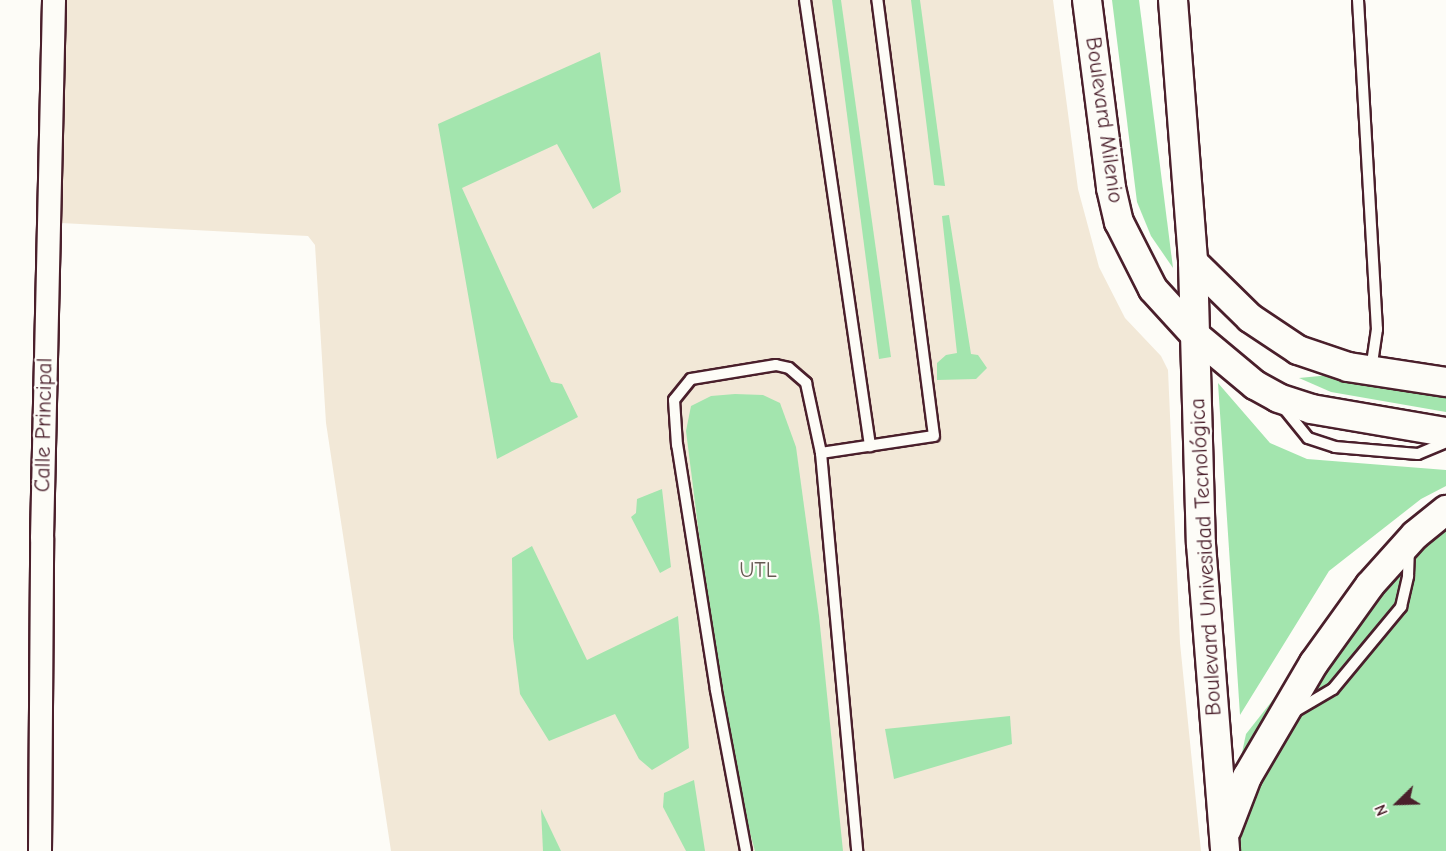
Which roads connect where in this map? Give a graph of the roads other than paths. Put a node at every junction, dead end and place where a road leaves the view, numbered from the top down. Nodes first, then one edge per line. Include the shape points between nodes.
1 (54, 0) edge
2 (805, 0) edge
3 (877, 0) edge
4 (1087, 0) edge
5 (1173, 0) edge
6 (1358, 0) edge
7 (1193, 262) junction
8 (1195, 335) junction
9 (1371, 370) junction
10 (1446, 382) edge
11 (1273, 395) junction
12 (1446, 432) edge
13 (1446, 442) edge
14 (870, 446) junction
15 (821, 453) junction
16 (1446, 510) edge
17 (1409, 542) junction
18 (1278, 721) junction
19 (1224, 844) edge
20 (40, 851) edge
21 (746, 851) edge
22 (857, 851) edge

1 - 20 street, Calle Principal
2 - 14 lane
3 - 14 lane via 934,436
4 - 8 street, Boulevard Milenio via 1103,139 1119,222 1153,289
5 - 7 street
6 - 9 lane via 1377,329
7 - 8 street, Boulevard Univesidad Tecnológica
7 - 9 street via 1229,300 1274,336 1319,358
8 - 11 street, Boulevard Milenio
8 - 19 street, Boulevard Univesidad Tecnológica via 1201,544
9 - 10 street
11 - 12 street, Boulevard Milenio via 1311,409
11 - 13 lane via 1308,438 1335,447 1418,454
14 - 15 lane
15 - 21 lane via 806,382 789,368 776,365 701,376 682,384 674,400 676,446
15 - 22 lane
16 - 17 street
17 - 18 street via 1370,585
17 - 18 lane via 1408,576 1401,607 1333,689
18 - 19 street via 1247,777

